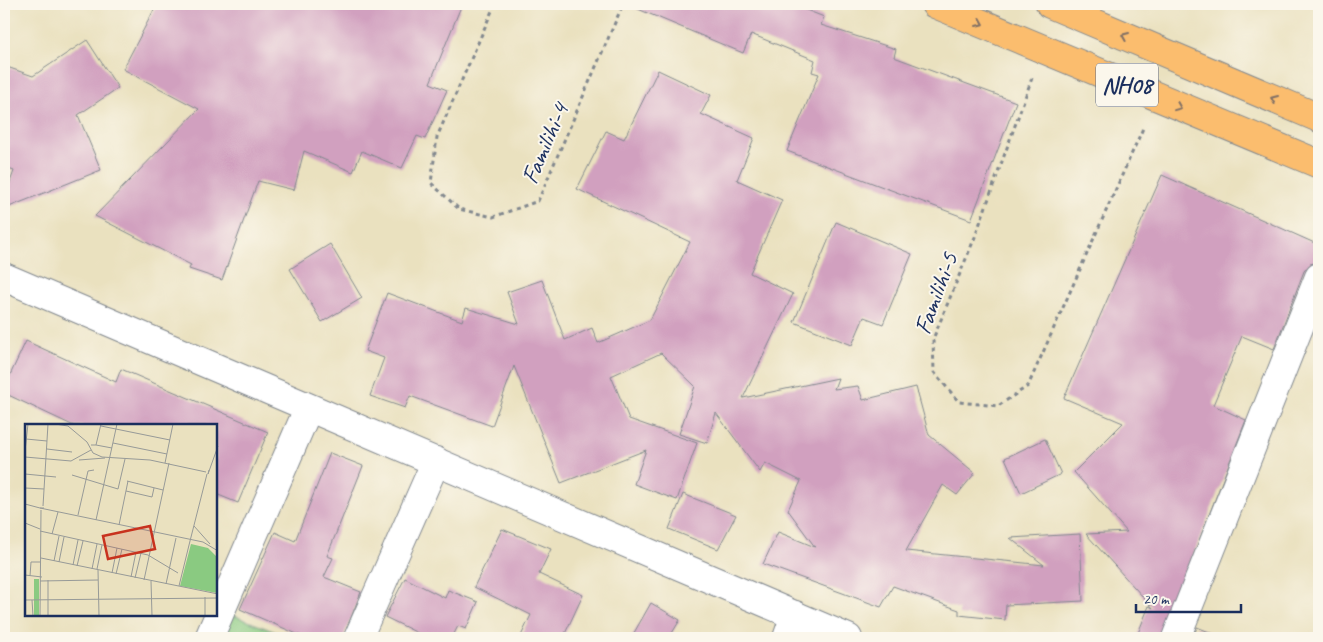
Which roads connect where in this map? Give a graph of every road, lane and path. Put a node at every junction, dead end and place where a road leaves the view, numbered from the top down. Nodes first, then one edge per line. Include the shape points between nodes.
1 (495, 4) edge
2 (623, 4) edge
3 (935, 4) edge
4 (1050, 4) edge
5 (1042, 50) junction
6 (1156, 98) junction
7 (1319, 118) edge
8 (1319, 164) edge
9 (4, 277) edge
10 (1319, 277) edge
11 (308, 409) junction
12 (436, 462) junction
13 (791, 627) edge
14 (209, 638) edge
15 (358, 638) edge
16 (848, 638) edge
17 (1176, 638) edge

1 - 2 path, Familihi-4 via 436,138 431,183 459,209 493,218 538,201
3 -> 5 highway, NH08
7 -> 4 highway, NH08
5 - 6 highway, NH08
5 - 6 path, Familihi-5 via 975,237 933,339 934,372 959,402 998,406 1028,386
6 -> 8 highway, NH08
9 - 11 street
10 - 17 street
11 - 12 street
11 - 14 street
12 - 13 street
12 - 15 street
13 - 16 street

